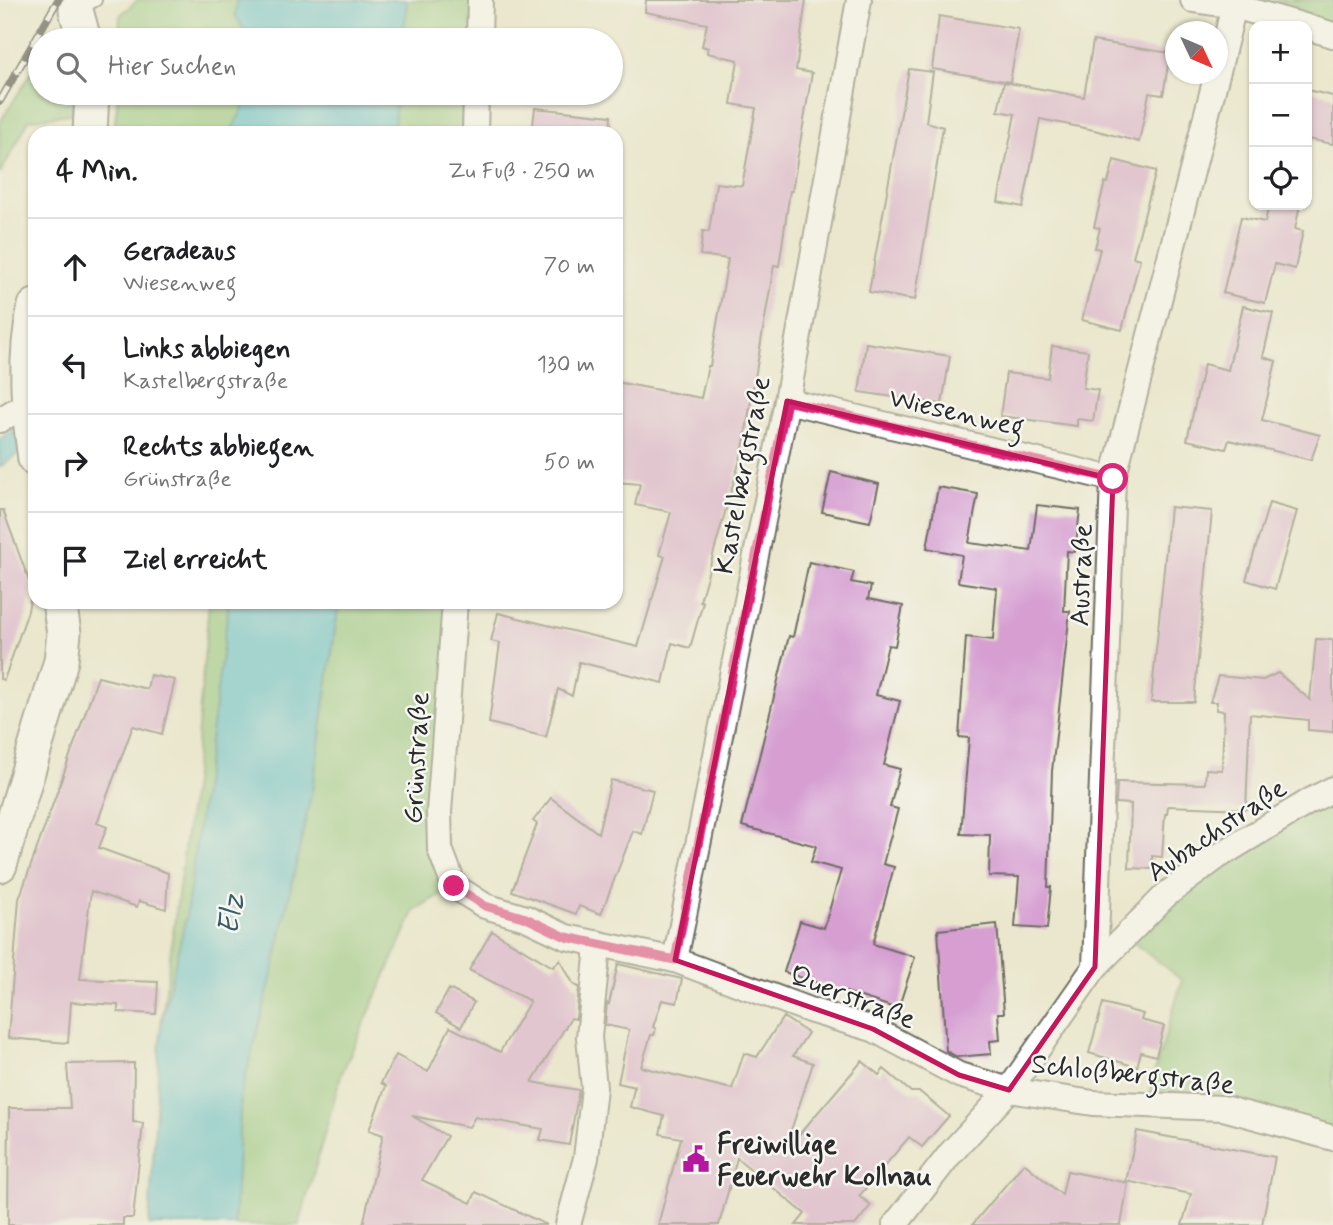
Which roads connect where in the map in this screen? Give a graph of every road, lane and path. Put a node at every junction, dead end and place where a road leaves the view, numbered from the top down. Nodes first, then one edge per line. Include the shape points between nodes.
1 (480, 0) edge
2 (859, 0) edge
3 (1193, 0) edge
4 (1234, 6) junction
5 (1285, 21) edge
6 (479, 28) edge
7 (1228, 29) edge
8 (1312, 29) edge
9 (1333, 35) edge
10 (1214, 84) edge
11 (91, 105) edge
12 (476, 105) edge
13 (90, 126) edge
14 (475, 126) edge
15 (28, 335) edge
16 (787, 401) junction
17 (14, 412) edge
18 (28, 443) edge
19 (1113, 479) junction
20 (60, 609) edge
21 (454, 609) edge
22 (1333, 789) edge
23 (0, 864) edge
24 (596, 943) junction
25 (675, 960) junction
26 (1095, 967) junction
27 (1009, 1090) junction
28 (1333, 1138) edge
29 (568, 1225) edge
30 (895, 1225) edge

1 - 6 street
2 - 16 street, Kastelbergstraße
3 - 4 street
4 - 5 street
4 - 7 street, Austraße
8 - 9 street
10 - 19 street, Austraße
11 - 13 street
12 - 14 street
15 - 17 street
16 - 19 street, Wiesenweg
16 - 25 street, Kastelbergstraße
17 - 18 street
19 - 26 street, Austraße
20 - 23 street via 61,661
21 - 24 street, Grünstraße via 439,812 440,849 454,886 485,906 566,937
22 - 26 street, Aubachstraße via 1217,858 1167,894
24 - 25 street, Grünstraße
24 - 29 street via 589,1037 594,1088 586,1158
25 - 27 street, Querstraße via 873,1030 959,1075
26 - 27 street, Aubachstraße
27 - 28 street, Schloßbergstraße via 1093,1103 1223,1108
27 - 30 street, Aubachstraße via 950,1154

